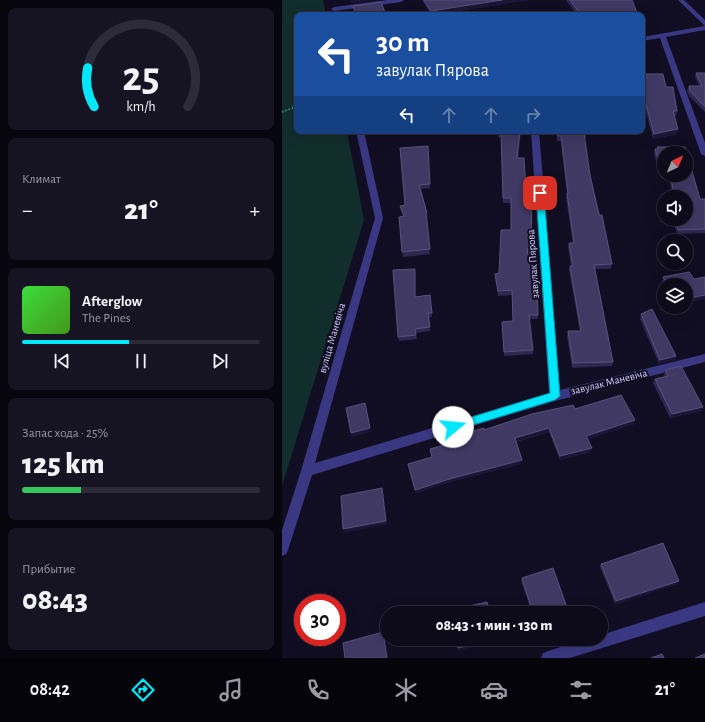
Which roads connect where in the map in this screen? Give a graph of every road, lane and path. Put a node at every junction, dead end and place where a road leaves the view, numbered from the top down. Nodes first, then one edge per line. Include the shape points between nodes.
1 (332, 0) edge
2 (401, 0) edge
3 (681, 0) edge
4 (335, 12) edge
5 (705, 24) edge
6 (705, 28) edge
7 (662, 35) junction
8 (645, 38) edge
9 (294, 107) edge
10 (282, 112) edge
11 (361, 134) edge
12 (535, 134) edge
13 (705, 154) edge
14 (705, 358) edge
15 (555, 396) junction
16 (307, 471) junction
17 (282, 550) edge
18 (705, 609) edge
19 (548, 658) edge

1 - 4 street
2 - 4 street
3 - 5 street
6 - 7 street
7 - 8 street
7 - 13 street
9 - 10 path
11 - 16 street, вуліца Маневіча via 380,218
12 - 15 street, завулак Пярова
14 - 15 street, завулак Маневіча
15 - 16 street, завулак Маневіча
16 - 17 street, вуліца Маневіча
18 - 19 street

